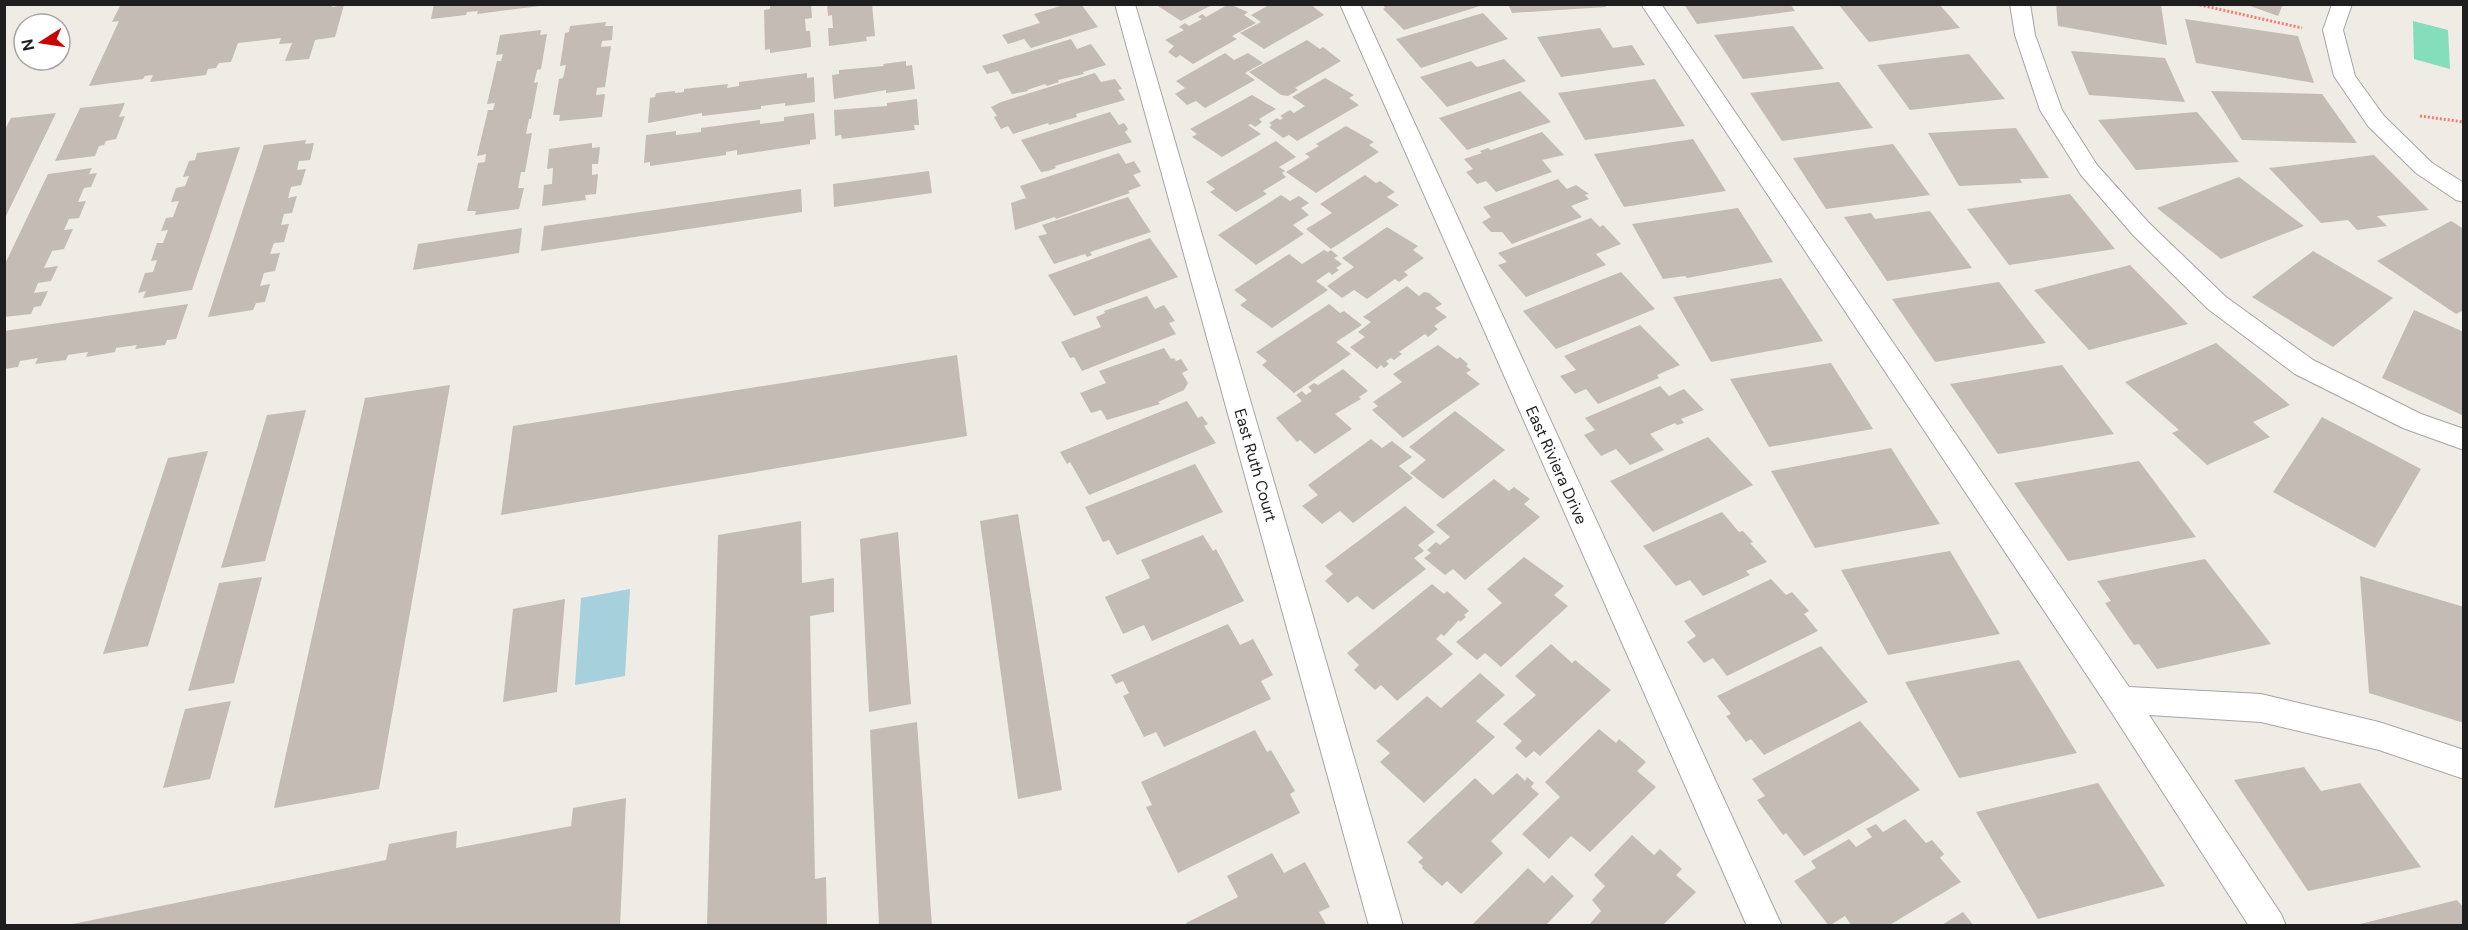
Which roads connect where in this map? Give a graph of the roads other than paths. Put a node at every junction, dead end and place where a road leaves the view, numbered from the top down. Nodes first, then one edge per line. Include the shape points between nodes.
1 (1125, 4) edge
2 (1350, 4) edge
3 (1651, 4) edge
4 (2020, 4) edge
5 (2342, 4) edge
6 (2463, 194) edge
7 (2463, 440) edge
8 (2121, 700) junction
9 (2463, 765) edge
10 (1386, 926) edge
11 (1765, 926) edge
12 (2269, 926) edge

1 - 10 lane, East Ruth Court
2 - 11 lane, East Riviera Drive
3 - 8 lane
4 - 7 lane via 2025,35 2051,110 2090,170 2141,229 2217,303 2304,367 2412,422
5 - 6 lane via 2333,30 2345,76 2376,121 2424,168
8 - 9 lane via 2261,708 2379,736
8 - 12 lane

